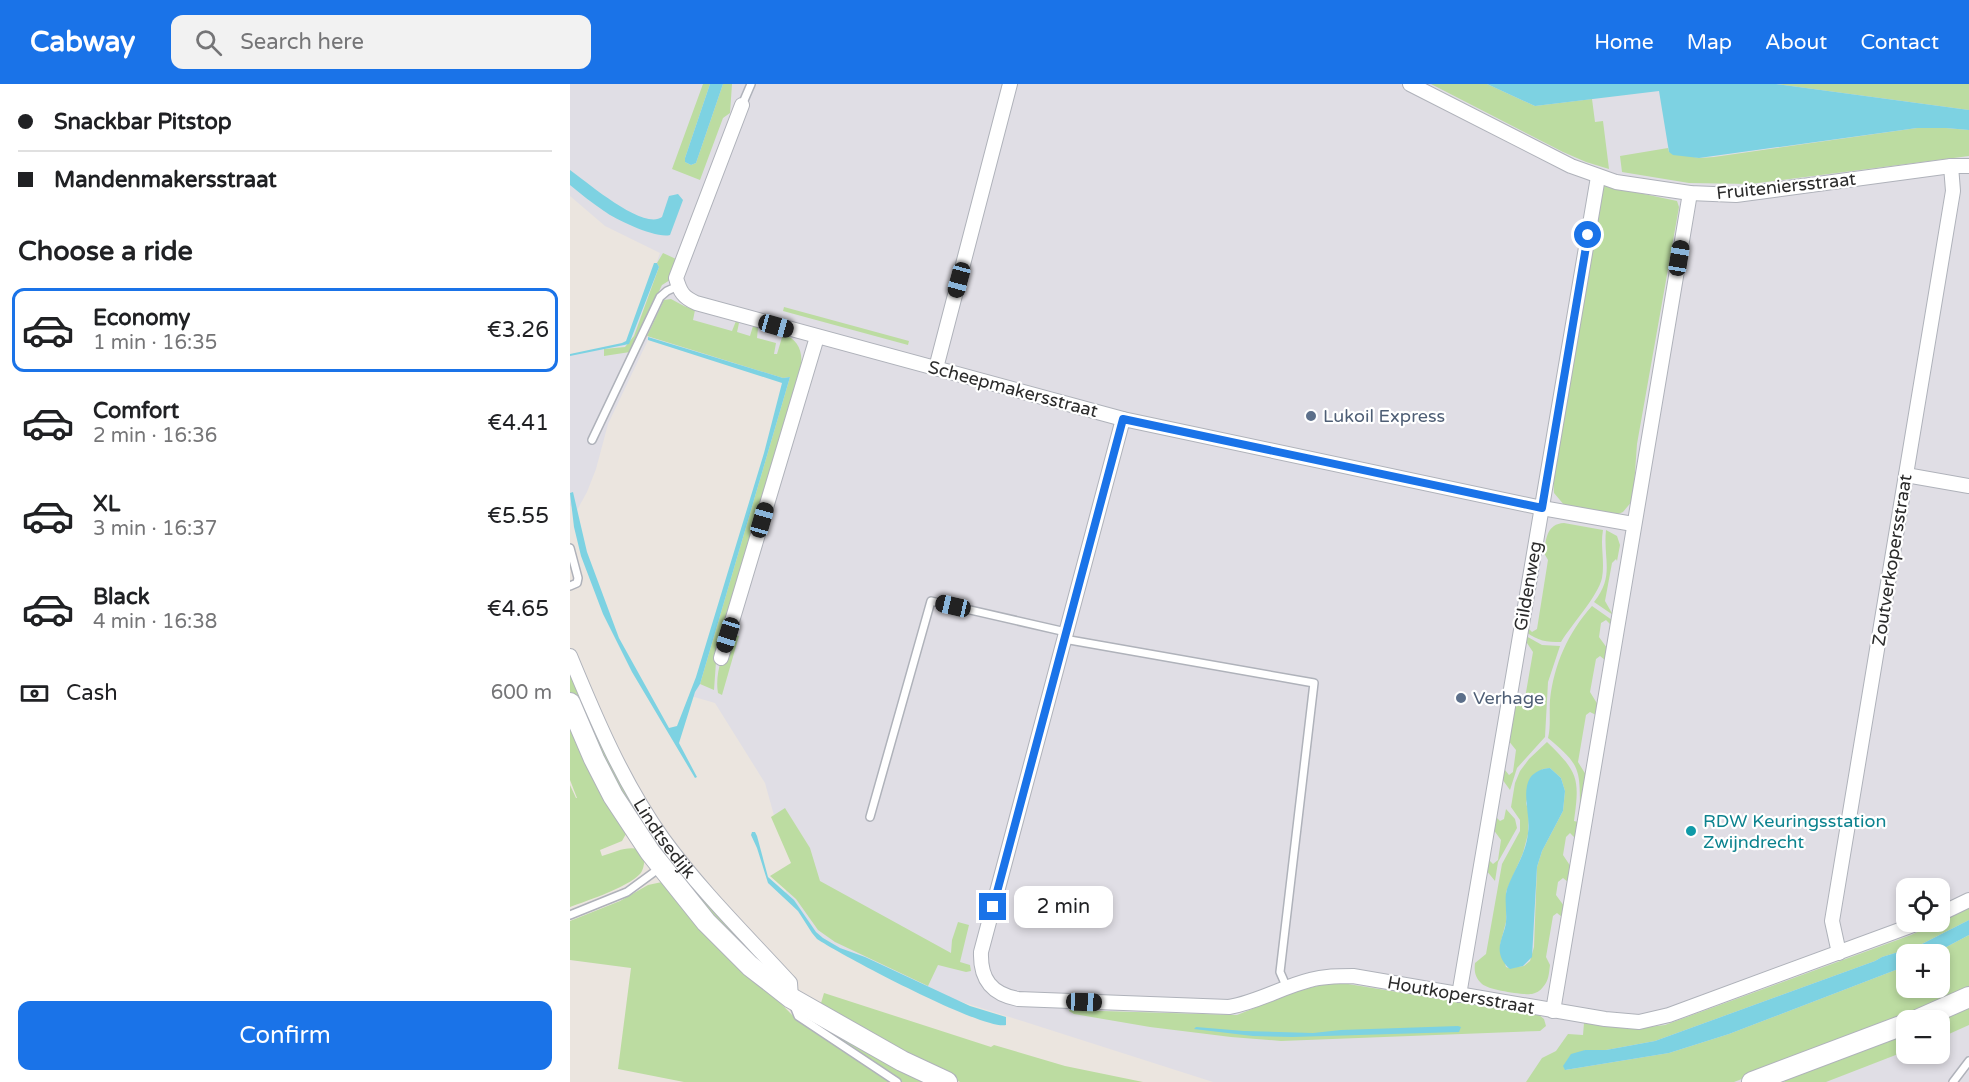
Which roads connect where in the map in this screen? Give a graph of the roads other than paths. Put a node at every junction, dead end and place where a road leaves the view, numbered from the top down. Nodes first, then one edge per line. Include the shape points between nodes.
1 (751, 84) edge
2 (1010, 84) edge
3 (1410, 84) edge
4 (742, 105) joint
5 (1951, 166) junction
6 (1969, 166) edge
7 (1598, 177) junction
8 (1690, 193) junction
9 (678, 286) junction
10 (817, 337) junction
11 (936, 368) junction
12 (1123, 419) junction
13 (592, 440) dead end
14 (1906, 475) junction
15 (1969, 486) edge
16 (1542, 508) junction
17 (1633, 524) junction
18 (570, 548) edge
19 (570, 586) edge
20 (1065, 635) junction
21 (570, 656) edge
22 (721, 658) dead end
23 (570, 703) edge
24 (870, 817) dead end
25 (661, 867) junction
26 (1969, 900) edge
27 (1950, 909) edge
28 (570, 915) edge
29 (1896, 931) edge
30 (1839, 952) junction
31 (1287, 988) junction
32 (1459, 995) junction
33 (1969, 997) edge
34 (791, 998) junction
35 (1940, 1010) edge
36 (1553, 1011) junction
37 (1896, 1028) edge
38 (1969, 1061) edge
39 (1765, 1080) edge
40 (897, 1082) edge
41 (946, 1082) edge
42 (1953, 1082) edge

1 - 4 lane
2 - 11 street
3 - 7 street, Fruiteniersstraat
4 - 9 street via 682,259 676,278
5 - 6 street, Fruiteniersstraat
5 - 8 street, Fruiteniersstraat via 1736,195
5 - 14 street, Zoutverkopersstraat via 1953,192
7 - 8 street, Fruiteniersstraat
7 - 16 street, Gildenweg
8 - 17 street
9 - 10 street, Scheepmakersstraat via 684,297 696,303
9 - 13 lane via 660,297
10 - 11 street, Scheepmakersstraat
10 - 22 street
11 - 12 street, Scheepmakersstraat
12 - 16 street, Scheepmakersstraat
12 - 20 street
14 - 15 street
14 - 30 street, Zoutverkopersstraat via 1832,921
16 - 17 street, Scheepmakersstraat
16 - 32 street, Gildenweg
17 - 36 street
18 - 19 lane via 578,578
20 - 24 lane via 931,601
20 - 31 lane via 1314,683 1281,972
20 - 31 street, Houtkopersstraat via 981,952 981,965 989,985 1000,994 1018,999 1214,1007 1244,1004
21 - 34 street, Lindtsedijk via 603,733 648,816 703,888 790,983
23 - 25 street, Lindtsedijk via 613,796
25 - 28 lane via 627,892
25 - 34 street, Lindtsedijk via 706,922 750,966
26 - 27 street
29 - 30 street, Houtkopersstraat
30 - 36 street, Houtkopersstraat via 1669,1015 1639,1022
31 - 32 street, Houtkopersstraat via 1321,978 1353,976
32 - 36 street, Houtkopersstraat
33 - 35 street
34 - 40 lane via 798,1016
34 - 41 street, Lindtsedijk
37 - 39 street
38 - 42 lane

